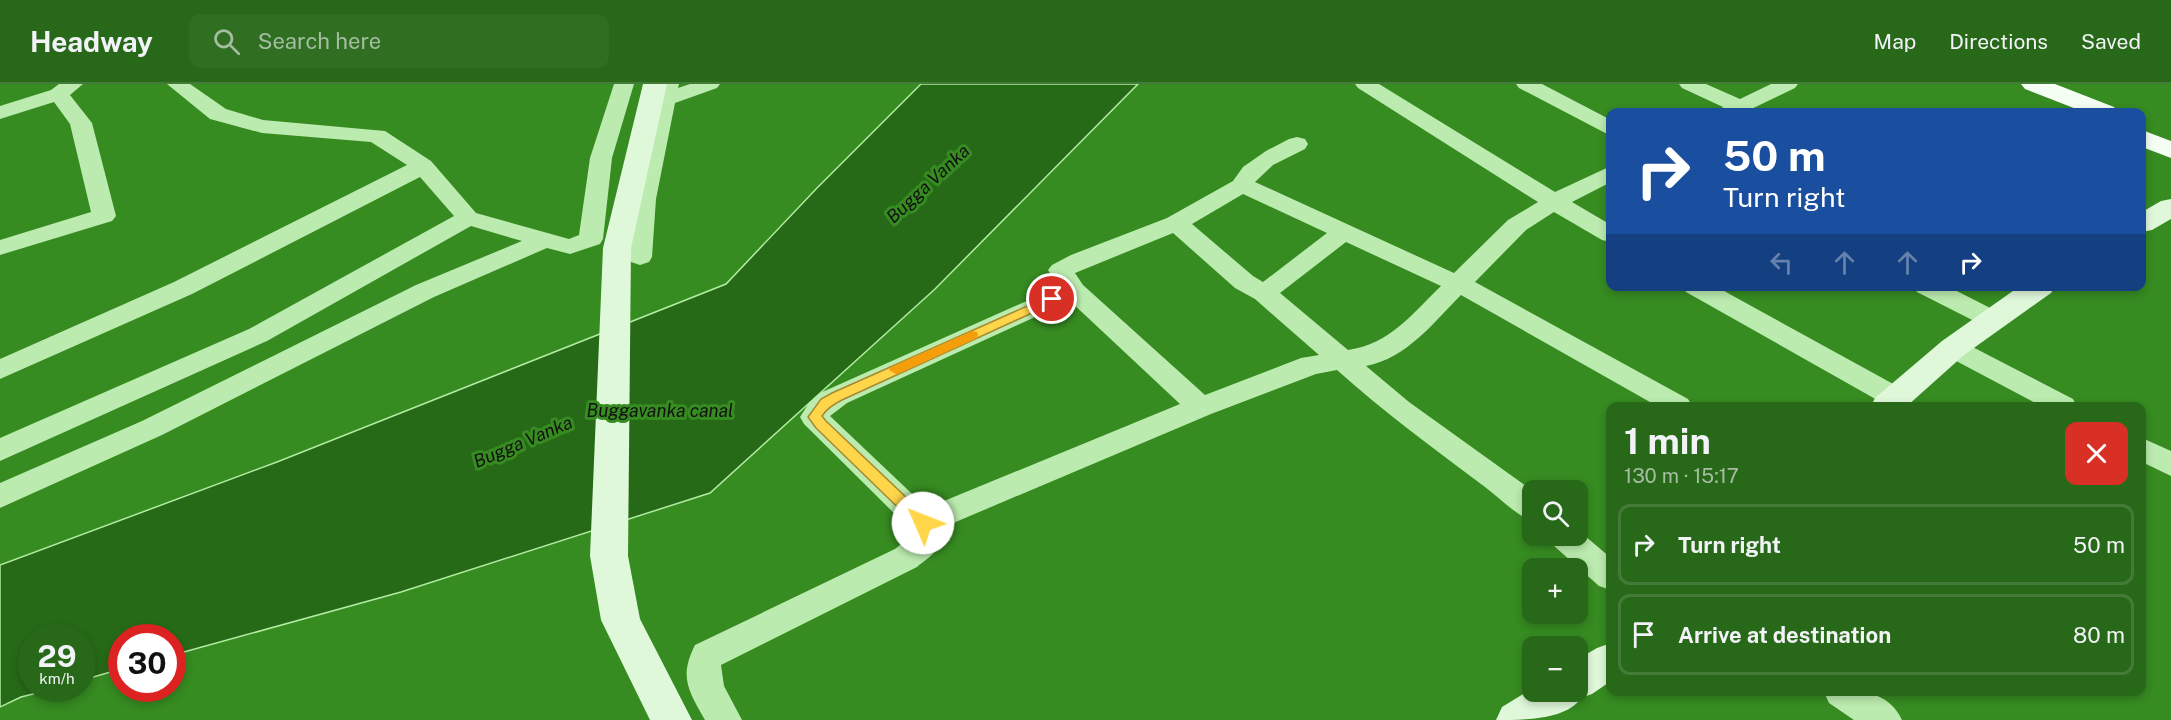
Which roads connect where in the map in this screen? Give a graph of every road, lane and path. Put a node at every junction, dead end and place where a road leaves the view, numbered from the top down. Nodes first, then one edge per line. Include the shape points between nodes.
1 (177, 84) edge
2 (624, 84) edge
3 (710, 84) edge
4 (1365, 84) edge
5 (1526, 84) edge
6 (1689, 84) edge
7 (1788, 84) edge
8 (2007, 84) edge
9 (2033, 84) edge
10 (65, 89) edge
11 (664, 89) edge
12 (1731, 108) edge
13 (1738, 108) edge
14 (2068, 108) edge
15 (2095, 108) edge
16 (0, 113) edge
17 (1606, 126) edge
18 (2146, 129) edge
19 (2171, 139) edge
20 (2146, 140) edge
21 (1297, 144) dead end
22 (2171, 150) edge
23 (423, 166) junction
24 (1606, 176) edge
25 (1242, 185) junction
26 (1554, 202) junction
27 (2171, 207) edge
28 (468, 218) junction
29 (2146, 222) edge
30 (1176, 223) junction
31 (1606, 231) edge
32 (1343, 233) junction
33 (545, 240) junction
34 (0, 248) edge
35 (1456, 283) junction
36 (1073, 290) junction
37 (1703, 291) edge
38 (1936, 291) edge
39 (2034, 291) edge
40 (1264, 294) junction
41 (1993, 320) junction
42 (1953, 348) junction
43 (1343, 361) junction
44 (0, 370) edge
45 (1671, 402) edge
46 (1891, 402) edge
47 (2054, 402) edge
48 (1201, 407) junction
49 (0, 450) edge
50 (2146, 451) edge
51 (2171, 465) edge
52 (0, 496) edge
53 (1522, 499) edge
54 (923, 523) junction
55 (1575, 546) edge
56 (1606, 573) edge
57 (1606, 663) edge
58 (1588, 675) edge
59 (1848, 696) edge
60 (1547, 702) edge
61 (671, 720) edge
62 (724, 720) edge
63 (1517, 720) edge
64 (1884, 720) edge

1 - 23 street via 218,114 262,126 377,136
2 - 33 street via 601,158 591,239 570,247
3 - 11 street
4 - 26 street
5 - 17 street
6 - 12 street
7 - 13 street
8 - 14 main road
9 - 15 main road
10 - 16 street
10 - 34 street via 81,123 104,216
11 - 61 main road via 629,253 609,555 621,620
18 - 19 main road
20 - 22 main road
21 - 25 street via 1271,157
23 - 28 street
23 - 44 street via 183,288
24 - 26 street
25 - 30 street
25 - 32 street
26 - 31 street
26 - 35 street via 1517,225
27 - 29 main road
28 - 33 street
28 - 49 street via 258,335
30 - 36 street via 1061,270
30 - 40 street via 1244,282
32 - 35 street
32 - 40 street
33 - 52 street via 425,291 152,428
35 - 43 street via 1399,342 1370,356
35 - 45 street
36 - 48 street
36 - 54 street via 837,396 825,402 814,417
37 - 46 street
38 - 41 street
39 - 41 main road
40 - 43 street
41 - 42 main road
42 - 46 main road
42 - 47 street
43 - 48 street via 1311,365
43 - 53 street via 1399,409
48 - 54 street
50 - 51 street
54 - 62 street via 925,543 906,558 706,655 700,674
55 - 56 street
57 - 58 main road
59 - 64 street
60 - 63 main road

